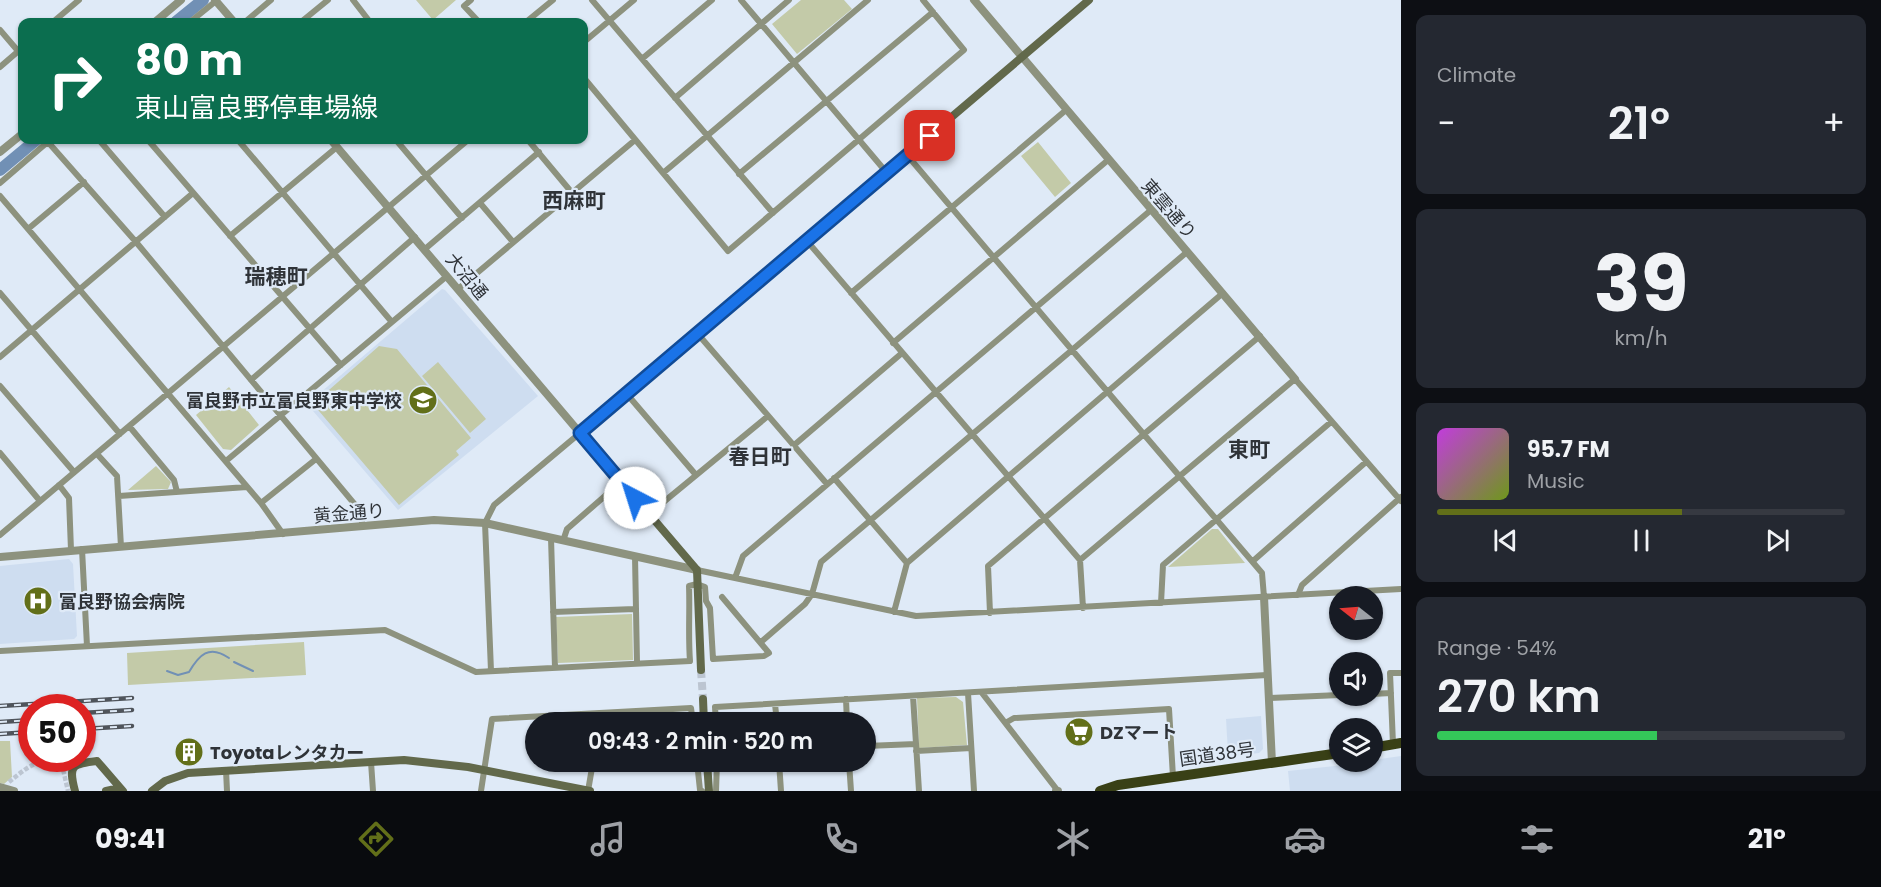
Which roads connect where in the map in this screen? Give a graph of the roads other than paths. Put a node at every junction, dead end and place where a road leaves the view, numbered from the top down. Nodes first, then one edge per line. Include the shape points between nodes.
1 (79, 0) edge
2 (181, 0) edge
3 (272, 0) edge
4 (328, 0) edge
5 (353, 0) edge
6 (471, 0) edge
7 (553, 0) edge
8 (592, 0) edge
9 (634, 0) edge
10 (712, 0) edge
11 (741, 0) edge
12 (789, 0) edge
13 (868, 0) edge
14 (923, 0) edge
15 (974, 0) edge
16 (1089, 0) edge
17 (215, 1) edge
18 (933, 12) junction
19 (58, 18) edge
20 (159, 18) edge
21 (195, 18) edge
22 (230, 18) edge
23 (250, 18) edge
24 (306, 18) edge
25 (364, 18) edge
26 (475, 18) edge
27 (531, 18) edge
28 (610, 21) junction
29 (761, 24) junction
30 (0, 30) edge
31 (588, 39) edge
32 (18, 48) edge
33 (18, 52) edge
34 (1022, 57) junction
35 (643, 58) junction
36 (794, 63) junction
37 (0, 67) edge
38 (588, 83) edge
39 (675, 98) junction
40 (827, 102) junction
41 (1066, 110) junction
42 (708, 136) junction
43 (18, 137) edge
44 (635, 140) junction
45 (860, 141) junction
46 (46, 144) edge
47 (52, 144) edge
48 (102, 144) edge
49 (151, 144) edge
50 (241, 144) edge
51 (334, 144) edge
52 (400, 144) edge
53 (463, 144) edge
54 (532, 144) edge
55 (337, 147) junction
56 (0, 152) edge
57 (539, 152) junction
58 (907, 156) junction
59 (1108, 160) junction
60 (663, 173) junction
61 (887, 173) junction
62 (740, 174) junction
63 (427, 175) junction
64 (84, 182) junction
65 (0, 183) edge
66 (283, 192) junction
67 (193, 193) junction
68 (573, 194) junction
69 (0, 196) edge
70 (480, 203) junction
71 (389, 206) junction
72 (951, 207) junction
73 (1151, 210) junction
74 (772, 213) junction
75 (165, 217) junction
76 (462, 218) junction
77 (28, 229) junction
78 (230, 236) junction
79 (415, 237) junction
80 (807, 241) junction
81 (136, 242) junction
82 (513, 242) junction
83 (425, 249) junction
84 (1187, 252) junction
85 (334, 253) junction
86 (993, 257) junction
87 (447, 276) junction
88 (361, 285) junction
89 (80, 288) junction
90 (458, 290) junction
91 (0, 293) edge
92 (851, 293) junction
93 (1223, 293) junction
94 (281, 297) junction
95 (1035, 307) junction
96 (391, 321) junction
97 (32, 330) junction
98 (310, 330) junction
99 (697, 333) junction
100 (1260, 336) junction
101 (893, 343) junction
102 (223, 346) junction
103 (1072, 350) junction
104 (902, 353) junction
105 (0, 357) edge
106 (341, 365) junction
107 (1295, 379) junction
108 (251, 380) junction
109 (0, 386) edge
110 (936, 392) junction
111 (1108, 392) junction
112 (627, 393) junction
113 (167, 395) junction
114 (280, 415) junction
115 (768, 416) junction
116 (1331, 422) junction
117 (129, 426) junction
118 (580, 433) junction
119 (120, 434) junction
120 (971, 435) junction
121 (1144, 435) junction
122 (793, 446) junction
123 (0, 453) edge
124 (97, 454) junction
125 (316, 459) junction
126 (226, 461) junction
127 (1366, 462) junction
128 (74, 472) junction
129 (696, 475) junction
130 (1007, 477) junction
131 (1181, 477) junction
132 (834, 478) junction
133 (621, 482) junction
134 (826, 484) junction
135 (59, 485) junction
136 (247, 487) junction
137 (177, 492) junction
138 (119, 496) junction
139 (1400, 499) edge
140 (40, 501) junction
141 (261, 503) junction
142 (649, 514) junction
143 (1044, 519) junction
144 (870, 520) junction
145 (1217, 520) junction
146 (485, 523) junction
147 (362, 526) junction
148 (282, 534) junction
149 (0, 535) edge
150 (551, 538) junction
151 (563, 541) junction
152 (121, 547) junction
153 (82, 549) junction
154 (71, 550) junction
155 (635, 556) junction
156 (0, 557) edge
157 (1080, 560) junction
158 (1252, 561) junction
159 (907, 563) junction
160 (697, 570) junction
161 (735, 578) junction
162 (697, 584) junction
163 (1401, 589) edge
164 (812, 594) junction
165 (1298, 595) junction
166 (722, 597) dead end
167 (1264, 597) junction
168 (1161, 603) junction
169 (1083, 608) junction
170 (635, 609) junction
171 (554, 612) junction
172 (894, 612) junction
173 (990, 613) junction
174 (761, 642) junction
175 (87, 646) junction
176 (0, 651) edge
177 (637, 663) junction
178 (555, 668) junction
179 (701, 669) tunnel mouth
180 (491, 671) junction
181 (1401, 673) edge
182 (1267, 675) junction
183 (968, 693) junction
184 (982, 693) junction
185 (1383, 693) edge
186 (1391, 693) junction
187 (1329, 695) edge
188 (914, 696) junction
189 (1269, 698) junction
190 (703, 699) tunnel mouth
191 (846, 699) junction
192 (776, 704) junction
193 (620, 712) edge
194 (692, 712) edge
195 (704, 712) edge
196 (715, 712) edge
197 (776, 712) edge
198 (847, 712) edge
199 (525, 717) edge
200 (1007, 722) junction
201 (916, 744) junction
202 (1397, 744) edge
203 (876, 746) edge
204 (971, 748) junction
205 (916, 751) junction
206 (1329, 755) edge
207 (371, 762) junction
208 (1272, 764) junction
209 (226, 770) junction
210 (484, 770) junction
211 (592, 772) edge
212 (698, 772) edge
213 (707, 772) edge
214 (717, 772) edge
215 (780, 772) edge
216 (850, 772) edge
217 (1173, 777) junction
218 (0, 787) edge
219 (1119, 788) edge
220 (122, 790) edge
221 (14, 791) edge
222 (75, 791) edge
223 (106, 791) edge
224 (152, 791) edge
225 (227, 791) edge
226 (373, 791) edge
227 (481, 791) edge
228 (589, 791) edge
229 (702, 791) edge
230 (709, 791) edge
231 (716, 791) edge
232 (781, 791) edge
233 (851, 791) edge
234 (919, 791) edge
235 (974, 791) edge
236 (1058, 791) edge
237 (1100, 791) edge

1 - 19 street
2 - 20 street
3 - 23 street
4 - 24 street
5 - 25 street
6 - 26 street via 464,6
7 - 27 street
8 - 28 street
9 - 28 street
10 - 35 street
11 - 29 street
12 - 29 street
13 - 36 street
14 - 18 street
15 - 34 street, 東雲通り
16 - 34 main road
17 - 21 street
17 - 22 street
18 - 40 street
18 - 45 street via 964,50
28 - 31 street
28 - 35 street
29 - 36 street
29 - 39 street
30 - 32 street
33 - 37 street
34 - 41 street, 東雲通り
34 - 58 main road
35 - 39 street
36 - 40 street
36 - 42 street
38 - 44 street
39 - 42 street
40 - 45 street
40 - 62 street
41 - 59 street, 東雲通り
41 - 72 street
42 - 60 street
42 - 62 street
43 - 56 street
44 - 60 street
44 - 68 street
45 - 61 street
45 - 74 street
46 - 65 street
47 - 64 street
48 - 75 street
49 - 67 street
50 - 66 street
51 - 55 street, 大沼通
52 - 63 street
53 - 63 street
54 - 57 street
55 - 66 street
55 - 71 street, 大沼通
57 - 68 street
57 - 70 street
58 - 61 main road
58 - 72 street
59 - 73 street, 東雲通り
59 - 86 street
60 - 74 street via 728,251
61 - 80 main road
62 - 74 street
63 - 71 street
63 - 76 street
64 - 77 street
64 - 81 street
66 - 78 street
66 - 85 street
67 - 75 street
67 - 78 street
68 - 82 street
69 - 77 street
70 - 76 street
70 - 82 street
71 - 79 street, 大沼通
71 - 85 street
72 - 86 street
72 - 92 street
73 - 84 street, 東雲通り
73 - 95 street
75 - 81 street
76 - 83 street
77 - 89 street
78 - 94 street
79 - 83 street, 大沼通
79 - 88 street
80 - 92 street
80 - 99 main road
81 - 89 street
81 - 102 street
82 - 90 street
83 - 87 street, 大沼通
84 - 93 street, 東雲通り
84 - 103 street
85 - 88 street
85 - 94 street
86 - 95 street
86 - 101 street
87 - 90 street, 大沼通
87 - 96 street
88 - 96 street
88 - 98 street
89 - 97 street
89 - 113 street
90 - 118 street, 大沼通
91 - 97 street
92 - 101 street
93 - 100 street, 東雲通り
93 - 111 street
94 - 98 street
94 - 102 street
95 - 103 street
95 - 110 street
96 - 106 street
97 - 105 street
97 - 119 street
98 - 106 street
98 - 108 street
99 - 112 main road
99 - 115 street
100 - 107 street, 東雲通り
100 - 121 street
101 - 104 street
102 - 108 street
102 - 113 street
103 - 111 street
103 - 120 street
104 - 110 street
104 - 122 street
106 - 114 street
107 - 116 street
107 - 131 street
108 - 114 street
109 - 128 street
110 - 120 street
110 - 132 street
111 - 121 street
111 - 130 street
112 - 118 main road
112 - 129 street
113 - 117 street
113 - 126 street
114 - 125 street
114 - 126 street
115 - 122 street
115 - 129 street
116 - 127 street
116 - 145 street
117 - 119 street
117 - 137 street via 174,480
118 - 133 main road
118 - 146 street via 494,505
119 - 124 street
120 - 130 street
120 - 144 street
121 - 131 street
121 - 143 street
122 - 134 street
123 - 140 street
124 - 128 street
124 - 138 street via 117,476
125 - 141 street
125 - 147 street via 362,513
126 - 136 street
127 - 139 street
127 - 158 street
128 - 135 street
129 - 142 street
130 - 143 street
130 - 159 street
131 - 145 street
131 - 157 street
132 - 134 street
132 - 144 street
133 - 142 main road
133 - 151 street via 567,529
134 - 161 street via 743,556
135 - 140 street
135 - 154 street via 69,498
136 - 137 street
136 - 141 street
137 - 138 street
138 - 152 street
139 - 165 street via 1302,585
140 - 149 street
141 - 148 street
142 - 160 main road
143 - 157 street
143 - 173 street via 988,566
144 - 159 street
144 - 164 street via 821,562
145 - 158 street
145 - 168 street via 1163,565
146 - 147 street, 黄金通り via 434,520
146 - 150 street, 黄金通り
146 - 180 street
147 - 148 street, 黄金通り
148 - 152 street, 黄金通り
150 - 151 street, 黄金通り
150 - 171 street
151 - 155 street, 黄金通り
152 - 153 street, 黄金通り
153 - 154 street, 黄金通り
153 - 175 street
154 - 156 street, 黄金通り
155 - 160 street, 黄金通り
155 - 170 street
157 - 169 street
158 - 167 street via 1262,573
159 - 172 street
160 - 161 street
160 - 162 main road
161 - 164 street
162 - 174 street via 705,587 710,608 713,659 764,656 769,653
162 - 177 street via 689,586 690,661
162 - 179 main road
163 - 165 street
164 - 172 street
164 - 174 street via 806,604
165 - 167 street
166 - 174 street
167 - 168 street
167 - 182 street
168 - 169 street
169 - 173 street
170 - 171 street
170 - 177 street
171 - 178 street
172 - 173 street via 916,616
175 - 176 street
175 - 180 street via 385,630 476,672
177 - 178 street
178 - 180 street
181 - 186 street via 1390,673
182 - 184 street
182 - 189 street
183 - 184 street
183 - 188 street
183 - 204 street
184 - 200 street
185 - 186 street
186 - 202 street
187 - 189 street
188 - 191 street
188 - 201 street
189 - 208 street
190 - 195 main road
191 - 192 street
191 - 198 street
192 - 196 street via 715,707
192 - 197 street
193 - 194 street via 691,708
199 - 210 street via 492,719
200 - 217 street via 1014,718 1169,709
200 - 236 street
201 - 203 street
201 - 205 street
204 - 205 street
204 - 235 street
205 - 234 street
206 - 208 highway, 国道38号
207 - 209 main road
207 - 210 main road via 432,762
207 - 226 street
208 - 217 highway, 国道38号
209 - 224 main road via 174,776
209 - 225 street
210 - 227 street
210 - 228 main road
211 - 228 street
212 - 229 street
213 - 230 main road
214 - 231 street
215 - 232 street
216 - 233 street
217 - 219 highway, 国道38号
218 - 221 street
219 - 237 highway, 国道38号
220 - 222 main road via 97,761 78,763 73,768
220 - 223 main road

